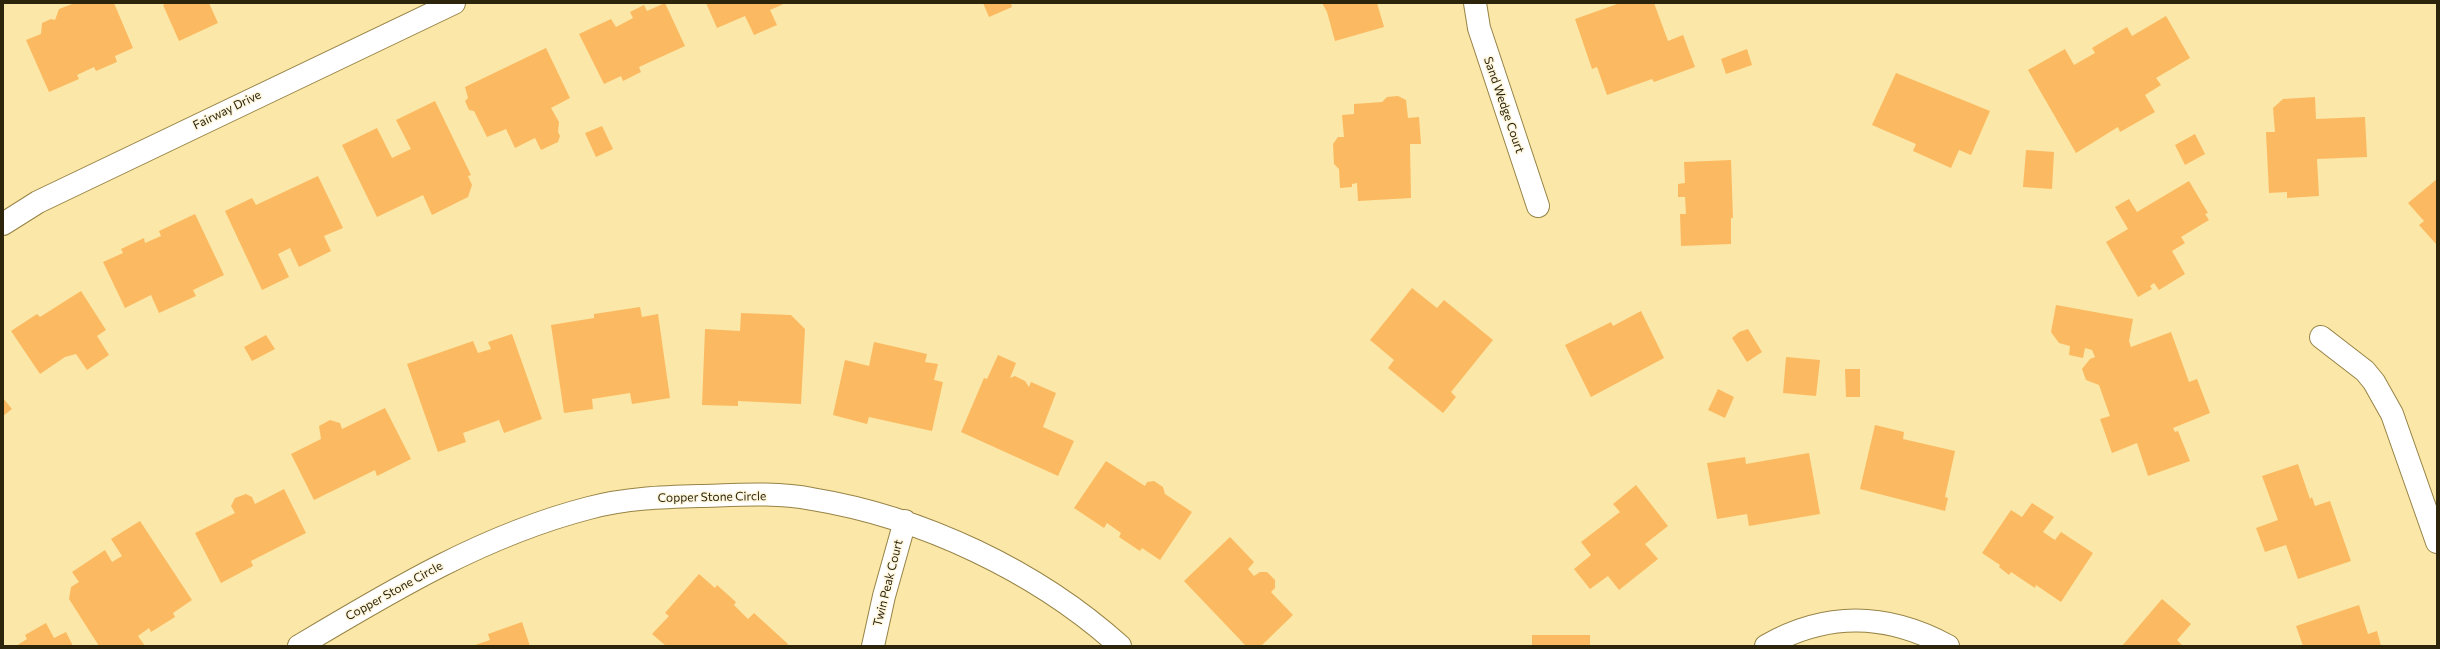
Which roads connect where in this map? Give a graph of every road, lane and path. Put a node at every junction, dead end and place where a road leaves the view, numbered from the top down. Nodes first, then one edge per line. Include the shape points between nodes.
1 (454, 3) edge
2 (1475, 3) edge
3 (1538, 206) dead end
4 (3, 224) edge
5 (2321, 337) dead end
6 (905, 521) junction
7 (2437, 542) edge
8 (299, 646) edge
9 (873, 646) edge
10 (1120, 646) edge
11 (1766, 646) edge
12 (1948, 646) edge

1 - 4 street, Fairway Drive via 38,202
2 - 3 street, Sand Wedge Court via 1479,28
5 - 7 street via 2365,371 2374,382 2392,414
6 - 8 street, Copper Stone Circle via 812,498 751,494 648,497 590,508 516,531 443,563
6 - 9 street, Twin Peak Court
6 - 10 street, Copper Stone Circle via 945,537 1027,578 1098,626
11 - 12 street via 1783,636 1822,624 1864,620 1892,623

